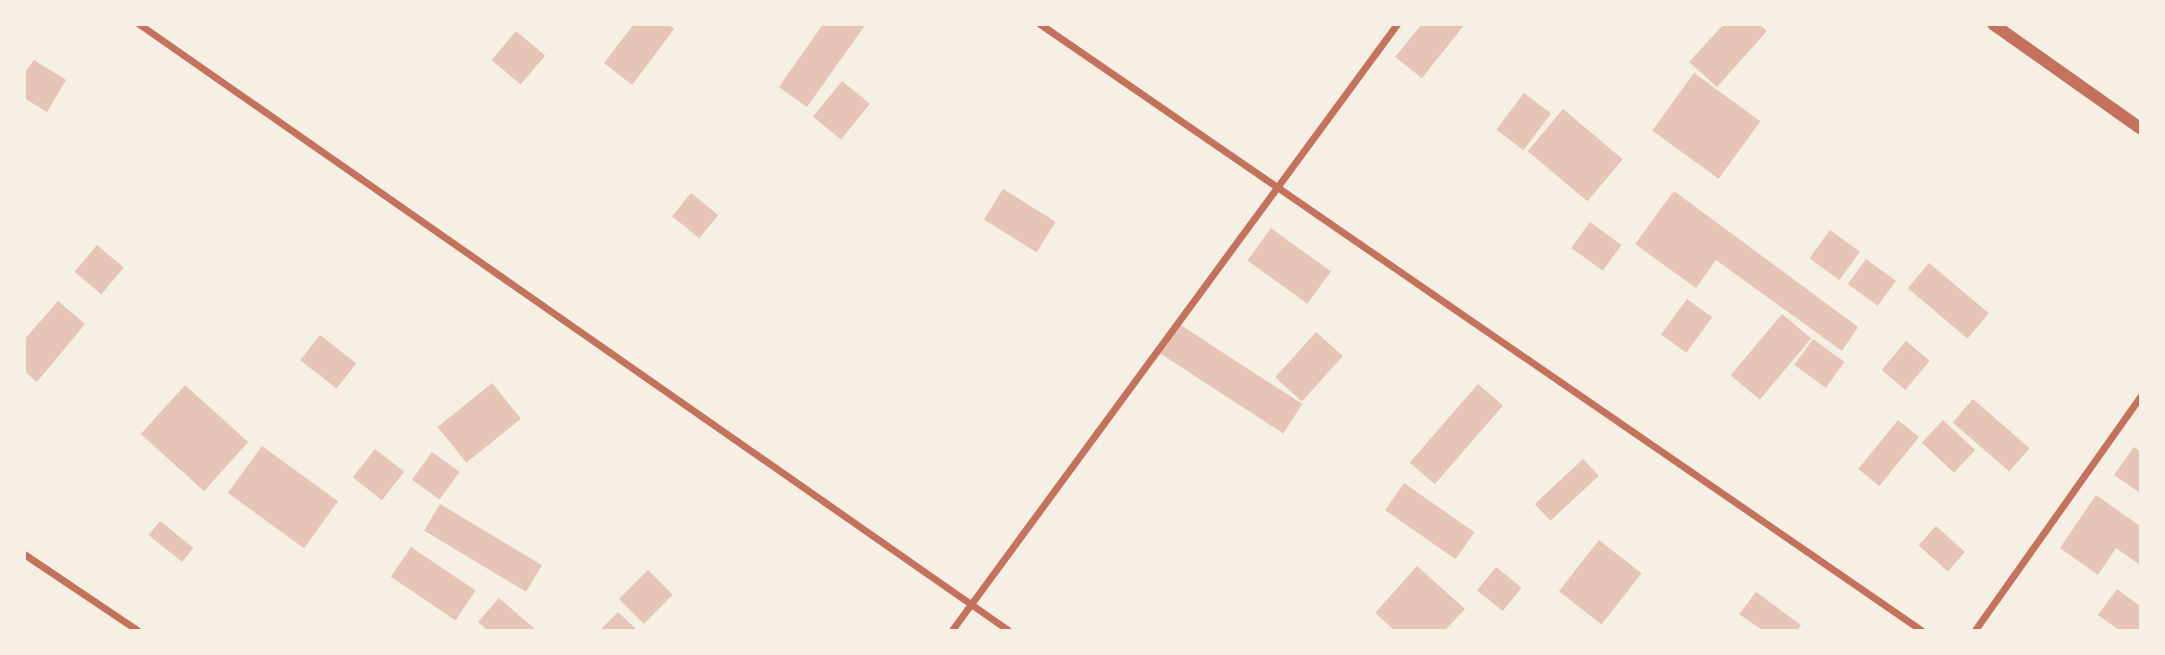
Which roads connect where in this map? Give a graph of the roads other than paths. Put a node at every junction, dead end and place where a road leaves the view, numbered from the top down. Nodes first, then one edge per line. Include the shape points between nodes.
1 (139, 24) edge
2 (1040, 24) edge
3 (1397, 24) edge
4 (1993, 24) edge
5 (2140, 128) edge
6 (1278, 188) junction
7 (2140, 397) edge
8 (24, 554) edge
9 (972, 605) junction
10 (137, 631) edge
11 (952, 631) edge
12 (1008, 631) edge
13 (1921, 631) edge
14 (1975, 631) edge

1 - 9 street
2 - 6 street
3 - 6 street
4 - 5 street
6 - 9 street
6 - 13 street
7 - 14 street
8 - 10 street
9 - 11 street
9 - 12 street

